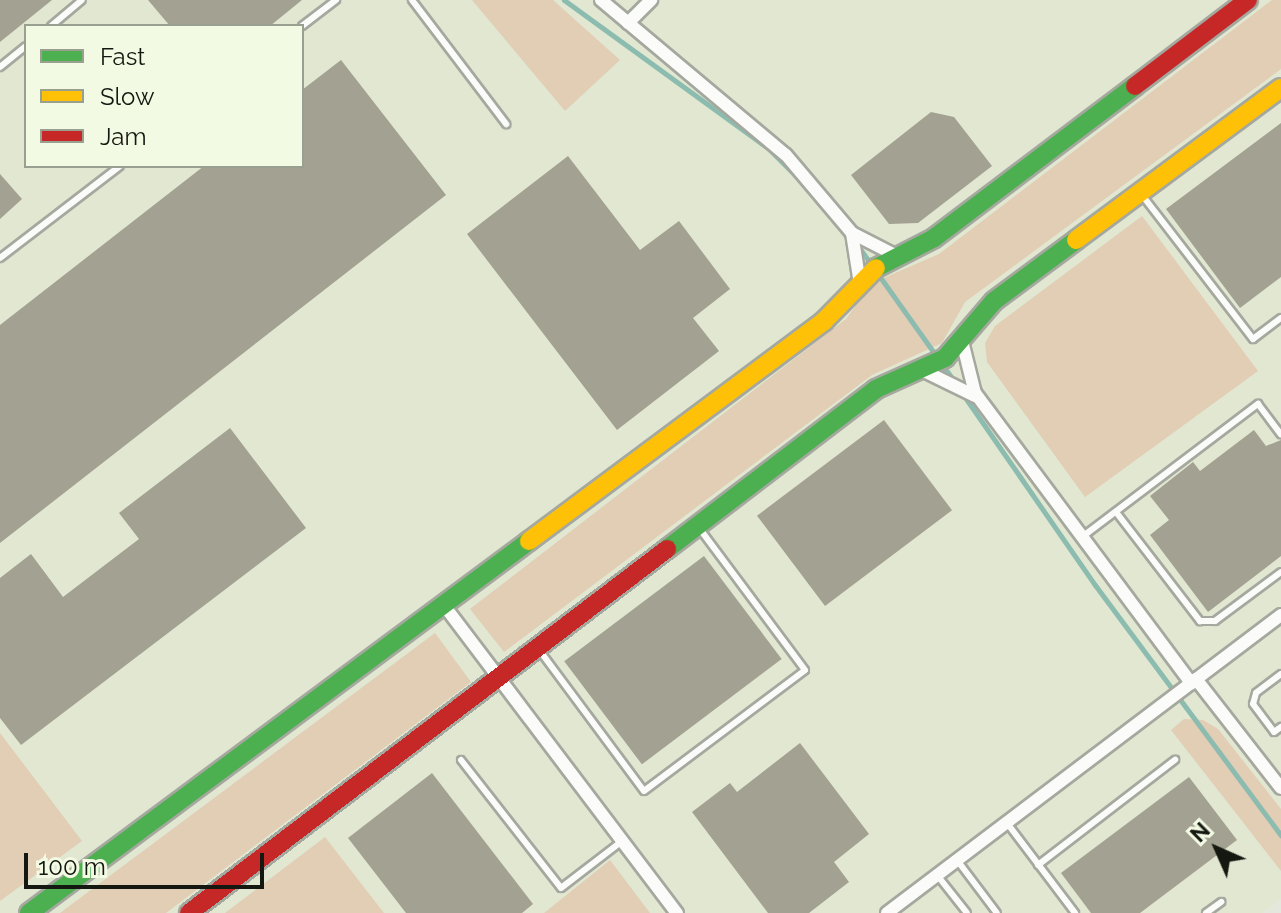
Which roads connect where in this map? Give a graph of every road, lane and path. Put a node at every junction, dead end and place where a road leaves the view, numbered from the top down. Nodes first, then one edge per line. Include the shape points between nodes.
1 (82, 0) edge
2 (336, 0) edge
3 (412, 0) edge
4 (601, 0) edge
5 (651, 0) edge
6 (1248, 0) edge
7 (628, 23) junction
8 (53, 24) edge
9 (304, 24) edge
10 (24, 48) edge
11 (0, 67) edge
12 (1281, 88) edge
13 (506, 124) dead end
14 (117, 168) edge
15 (1140, 192) junction
16 (852, 233) junction
17 (897, 256) junction
18 (0, 258) edge
19 (860, 284) junction
20 (1281, 318) edge
21 (961, 337) junction
22 (920, 369) junction
23 (978, 397) junction
24 (1281, 434) edge
25 (1116, 512) junction
26 (697, 525) junction
27 (1082, 537) junction
28 (1281, 572) edge
29 (443, 604) junction
30 (1281, 615) edge
31 (537, 648) junction
32 (1281, 674) edge
33 (499, 677) junction
34 (1193, 681) junction
35 (1281, 727) edge
36 (461, 760) dead end
37 (1175, 760) dead end
38 (1281, 788) edge
39 (1007, 822) junction
40 (623, 841) junction
41 (957, 860) junction
42 (1038, 865) junction
43 (937, 875) junction
44 (1221, 902) dead end
45 (29, 913) edge
46 (189, 913) edge
47 (677, 913) edge
48 (887, 913) edge
49 (967, 913) edge
50 (997, 913) edge
51 (1075, 913) edge
52 (1206, 913) edge

1 - 8 lane
2 - 9 lane
3 - 13 lane
4 - 7 street
5 - 7 street
6 - 17 street via 934,238
7 - 16 street via 786,155
10 - 11 lane
12 - 15 street
14 - 18 lane
15 - 20 lane via 1253,339
15 - 21 street via 994,301
16 - 17 street
16 - 19 street
17 - 19 street
19 - 29 street via 824,321
21 - 22 street via 945,358
21 - 23 street via 967,375
22 - 23 street
22 - 26 street via 876,389
23 - 27 street
24 - 25 lane via 1258,404
25 - 27 lane
25 - 28 lane via 1200,621 1215,621
26 - 31 street
26 - 31 lane via 805,670 644,791
27 - 34 street
29 - 33 street
29 - 45 street
30 - 34 street
31 - 33 street
32 - 35 lane via 1256,693 1253,704 1274,732
33 - 40 street
33 - 46 street
34 - 38 street
34 - 39 street
36 - 40 lane via 561,888
37 - 42 lane
39 - 41 street
39 - 42 lane
40 - 47 street
41 - 43 street
41 - 50 lane
42 - 51 lane
43 - 48 street
43 - 49 lane
44 - 52 lane

